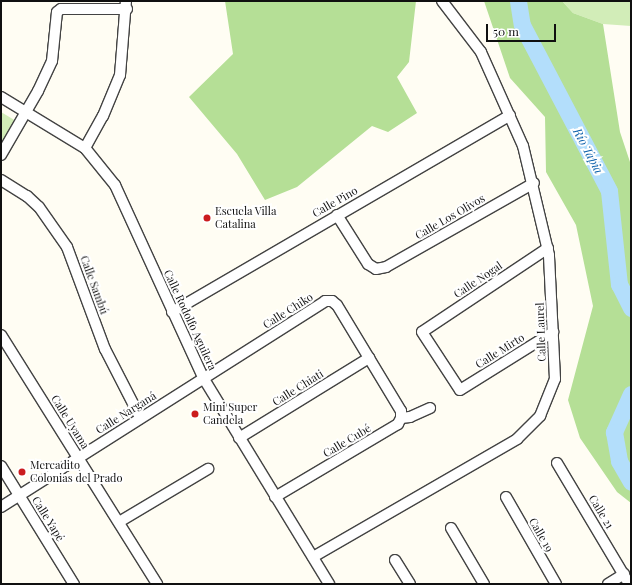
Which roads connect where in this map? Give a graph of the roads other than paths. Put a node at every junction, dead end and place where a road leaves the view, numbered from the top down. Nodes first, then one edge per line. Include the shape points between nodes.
1 (442, 1) edge
2 (126, 5) edge
3 (1, 97) edge
4 (27, 112) junction
5 (510, 114) junction
6 (85, 148) junction
7 (1, 155) edge
8 (1, 180) edge
9 (534, 183) junction
10 (337, 215) junction
11 (548, 248) junction
12 (172, 312) junction
13 (553, 332) junction
14 (1, 335) edge
15 (369, 358) junction
16 (204, 378) junction
17 (460, 390) joint
18 (430, 408) dead end
19 (140, 417) junction
20 (401, 418) junction
21 (239, 438) junction
22 (78, 457) junction
23 (557, 463) dead end
24 (1, 466) edge
25 (208, 469) dead end
26 (20, 496) junction
27 (275, 497) junction
28 (506, 497) dead end
29 (1, 507) edge
30 (119, 522) junction
31 (450, 528) dead end
32 (313, 557) junction
33 (395, 560) dead end
34 (624, 574) junction
35 (74, 584) edge
36 (157, 584) edge
37 (329, 584) edge
38 (410, 584) edge
39 (484, 584) edge
40 (556, 584) edge
41 (608, 584) edge
42 (630, 584) edge

1 - 5 street, Calle Laurel via 481,52
2 - 4 street via 61,9 57,12 52,61
2 - 6 street via 120,75 103,116
3 - 4 street, Calle Rodolfo Aguilera
4 - 6 street, Calle Rodolfo Aguilera
4 - 7 street
5 - 9 street, Calle Laurel via 524,146
5 - 10 street, Calle Pino
6 - 12 street, Calle Rodolfo Aguilera via 115,186
8 - 19 street, Calle Sambú via 27,196 39,207 68,247 105,349
9 - 10 street, Calle Los Olivos via 386,267 376,269 368,264
9 - 11 street, Calle Laurel
10 - 12 street, Calle Pino
11 - 13 street, Calle Laurel
11 - 17 street, Calle Nogal via 422,332
12 - 16 street, Calle Rodolfo Aguilera
13 - 17 street, Calle Mirto
13 - 32 street, Calle Laurel via 555,379 540,416 517,439
14 - 22 street, Calle Uyama
15 - 16 street, Calle Chiko via 337,305 326,301
15 - 20 street, Calle Chiko via 401,411
15 - 21 street, Calle Chiati
16 - 19 street, Calle Narganá
16 - 21 street, Calle Rodolfo Aguilera
18 - 20 street, Calle Cubé
19 - 22 street, Calle Narganá
20 - 27 street, Calle Cubé via 398,424
21 - 27 street, Calle Rodolfo Aguilera
22 - 26 street, Calle Narganá
22 - 30 street, Calle Uyama
23 - 34 street, Calle 21
24 - 26 street, Calle Yapé
25 - 30 street
26 - 29 street, Calle Narganá
26 - 35 street, Calle Yapé
27 - 32 street, Calle Rodolfo Aguilera
28 - 40 street, Calle 19
30 - 36 street, Calle Uyama
31 - 39 street
32 - 37 street, Calle Rodolfo Aguilera
33 - 38 street
34 - 41 street
34 - 42 street, Calle 21

